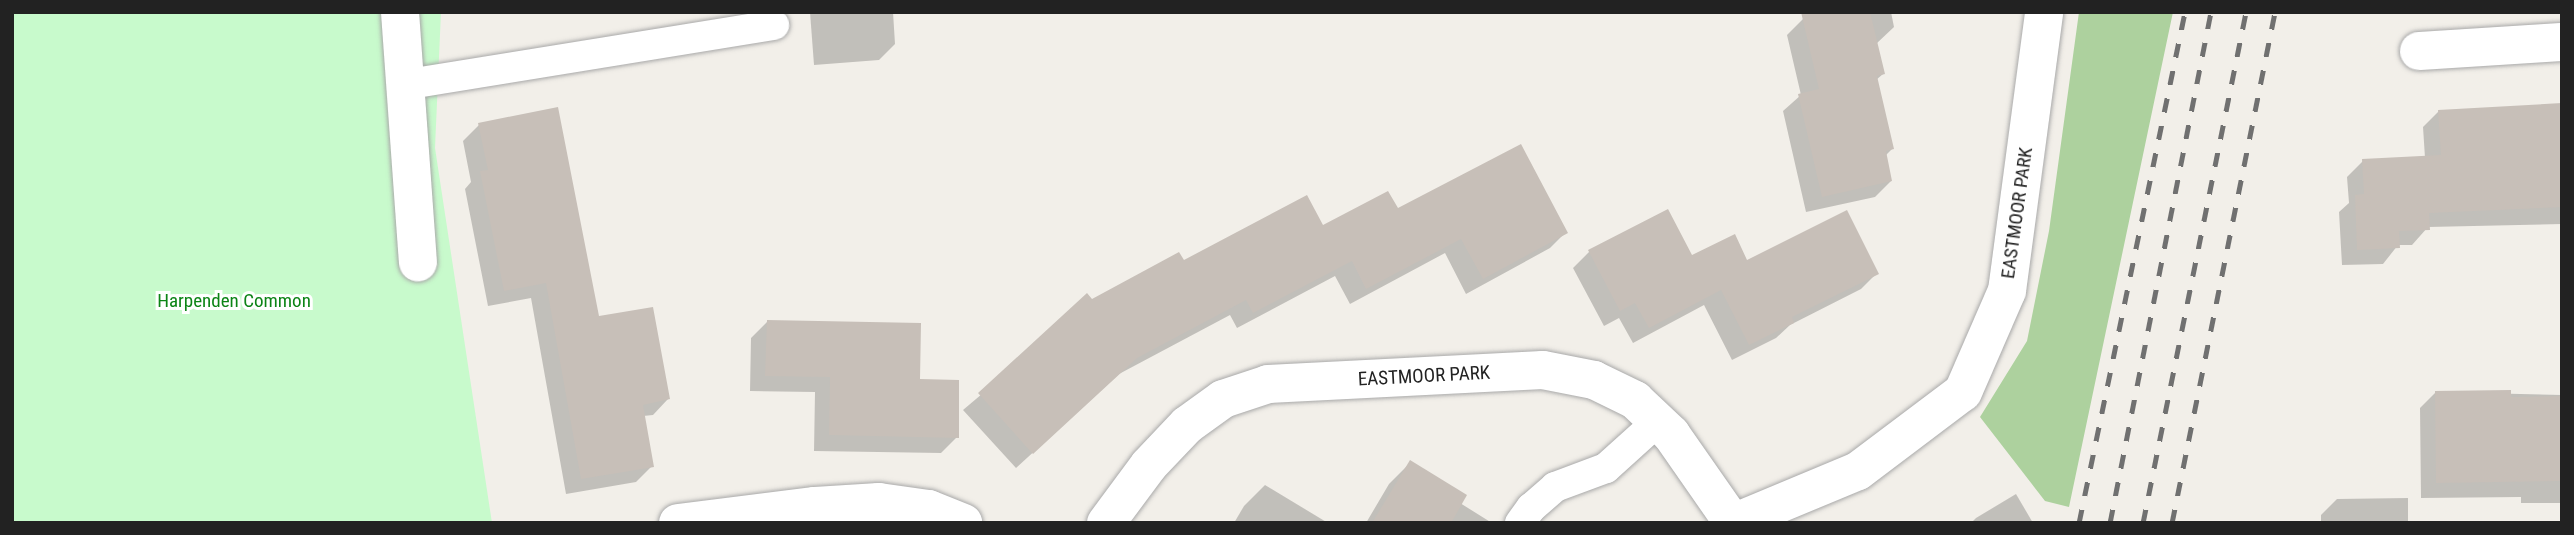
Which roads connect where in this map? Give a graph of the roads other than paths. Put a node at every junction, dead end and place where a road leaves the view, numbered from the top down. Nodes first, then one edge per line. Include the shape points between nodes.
1 (400, 12) edge
2 (2044, 12) edge
3 (774, 25) dead end
4 (2562, 42) edge
5 (2419, 51) dead end
6 (403, 85) junction
7 (418, 262) dead end
8 (1658, 421) junction
9 (678, 523) edge
10 (963, 523) edge
11 (1106, 523) edge
12 (1520, 523) edge
13 (1733, 523) edge

1 - 6 street
2 - 13 street, EASTMOOR PARK via 2007,291 1963,392 1858,471
3 - 6 lane
4 - 5 street
6 - 7 street
8 - 11 street, EASTMOOR PARK via 1635,400 1594,380 1543,370 1268,384 1223,399 1187,425 1149,465
8 - 12 lane via 1606,468 1555,487
8 - 13 street, EASTMOOR PARK
9 - 10 street via 879,502 929,509

